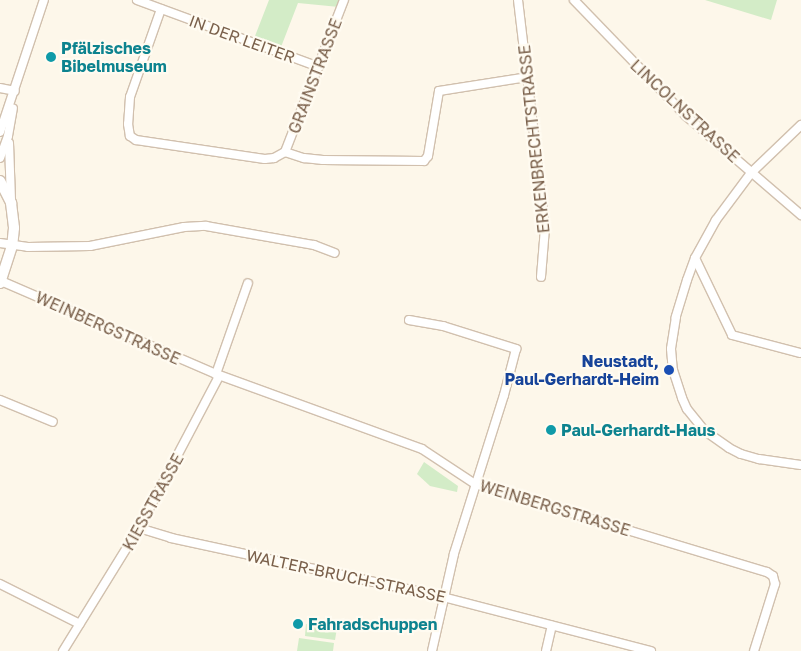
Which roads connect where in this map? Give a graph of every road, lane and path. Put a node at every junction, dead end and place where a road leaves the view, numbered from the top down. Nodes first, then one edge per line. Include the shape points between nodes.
1 (44, 0) edge
2 (137, 0) edge
3 (344, 0) edge
4 (518, 0) edge
5 (574, 0) edge
6 (161, 9) junction
7 (318, 67) junction
8 (527, 78) junction
9 (0, 88) edge
10 (15, 91) junction
11 (801, 125) edge
12 (0, 132) edge
13 (8, 136) junction
14 (285, 152) junction
15 (0, 158) edge
16 (751, 173) junction
17 (0, 181) edge
18 (11, 203) junction
19 (801, 215) edge
20 (0, 243) edge
21 (12, 246) junction
22 (335, 253) dead end
23 (695, 258) junction
24 (541, 277) dead end
25 (0, 282) edge
26 (248, 283) dead end
27 (409, 320) dead end
28 (800, 352) dead end
29 (217, 375) junction
30 (0, 400) edge
31 (53, 422) dead end
32 (801, 466) edge
33 (475, 484) junction
34 (139, 528) junction
35 (0, 584) edge
36 (443, 597) junction
37 (80, 624) junction
38 (552, 626) junction
39 (638, 649) edge
40 (64, 651) edge
41 (432, 651) edge
42 (546, 651) edge
43 (650, 651) edge
44 (754, 651) edge

1 - 10 street
2 - 6 street, IN DER LEITER
3 - 7 street, GRAINSTRASSE
4 - 8 street, ERKENBRECHTSTRASSE
5 - 16 street, LINCOLNSTRASSE via 686,116
6 - 7 street, IN DER LEITER
6 - 14 street via 130,97 130,136 136,140 265,159
7 - 14 street, GRAINSTRASSE
8 - 14 street via 439,91 428,156 424,161 323,160
8 - 24 street, ERKENBRECHTSTRASSE via 545,228
9 - 10 street
10 - 12 street
10 - 13 street
11 - 16 street
13 - 15 street
13 - 18 street
16 - 19 street, LINCOLNSTRASSE
16 - 23 street via 716,220
17 - 18 street
18 - 21 street
20 - 21 street
21 - 22 street via 90,246 195,226 314,245
21 - 25 street
23 - 28 street via 732,335
23 - 32 street via 676,317 671,349 675,379 688,409 705,431 729,448 758,459
25 - 29 street, WEINBERGSTRASSE
26 - 29 street
27 - 33 street via 443,326 516,349
29 - 33 street, WEINBERGSTRASSE via 422,449
29 - 34 street, KIESSTRASSE
30 - 31 street
33 - 36 street
33 - 44 street, WEINBERGSTRASSE via 770,574 774,579 773,592
34 - 36 street, WALTER-BRUCH-STRASSE via 171,538
34 - 37 street, KIESSTRASSE
35 - 37 street
36 - 38 street, WALTER-BRUCH-STRASSE
36 - 41 street
37 - 40 street, KIESSTRASSE
38 - 39 street, WALTER-BRUCH-STRASSE
38 - 42 street
39 - 43 street, WALTER-BRUCH-STRASSE

